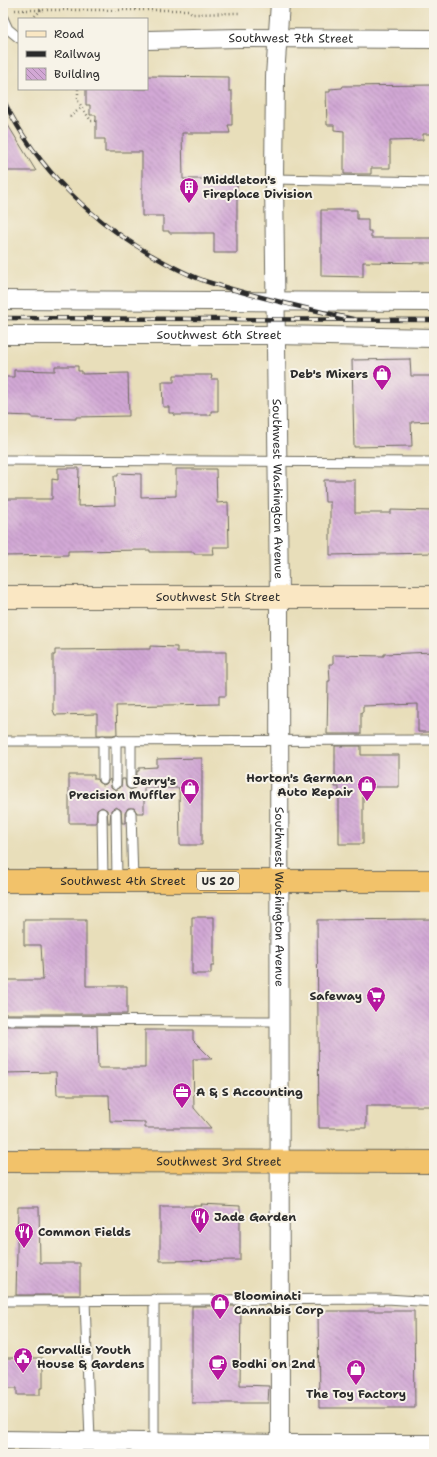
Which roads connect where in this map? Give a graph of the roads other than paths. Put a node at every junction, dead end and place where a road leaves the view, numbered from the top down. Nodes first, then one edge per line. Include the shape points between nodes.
1 (280, 3) edge
2 (3, 18) edge
3 (18, 37) edge
4 (277, 38) junction
5 (434, 39) edge
6 (148, 40) edge
7 (274, 179) junction
8 (434, 182) edge
9 (3, 300) edge
10 (275, 302) junction
11 (434, 302) edge
12 (3, 335) edge
13 (275, 335) junction
14 (434, 338) edge
15 (3, 460) edge
16 (277, 460) junction
17 (434, 462) edge
18 (279, 596) junction
19 (3, 597) edge
20 (434, 597) edge
21 (103, 740) junction
22 (116, 740) junction
23 (434, 740) edge
24 (3, 741) edge
25 (131, 741) junction
26 (278, 741) junction
27 (103, 779) dead end
28 (116, 784) dead end
29 (130, 784) dead end
30 (102, 813) dead end
31 (116, 813) dead end
32 (131, 813) dead end
33 (3, 881) edge
34 (118, 881) junction
35 (434, 881) edge
36 (278, 882) junction
37 (3, 1020) edge
38 (280, 1021) junction
39 (3, 1161) edge
40 (281, 1162) junction
41 (434, 1162) edge
42 (154, 1299) junction
43 (85, 1300) junction
44 (281, 1300) junction
45 (3, 1301) edge
46 (434, 1302) edge
47 (3, 1440) edge
48 (90, 1441) junction
49 (154, 1441) junction
50 (434, 1444) edge
51 (280, 1449) edge

1 - 4 street, Southwest Washington Avenue
2 - 3 lane via 8,29
4 - 5 street, Southwest 7th Street
4 - 6 street, Southwest 7th Street
4 - 7 street, Southwest Washington Avenue via 274,76
7 - 8 lane
7 - 10 street, Southwest Washington Avenue
9 - 10 street
10 - 11 street
10 - 13 street, Southwest Washington Avenue
12 - 13 street, Southwest 6th Street
13 - 14 street, Southwest 6th Street
13 - 16 street, Southwest Washington Avenue
15 - 16 lane
16 - 17 lane
16 - 18 street, Southwest Washington Avenue
18 - 19 street, Southwest 5th Street
18 - 20 street, Southwest 5th Street
18 - 26 street, Southwest Washington Avenue
21 - 22 lane
21 - 24 lane
21 - 27 lane
22 - 25 lane
22 - 28 lane
23 - 26 lane
25 - 26 lane
25 - 29 lane
26 - 36 street, Southwest Washington Avenue
30 - 34 lane
31 - 34 lane
32 - 34 lane
33 - 34 highway, Southwest 4th Street / US 20
34 - 36 highway, Southwest 4th Street / US 20
35 - 36 highway, Southwest 4th Street / US 20
36 - 38 street, Southwest Washington Avenue
37 - 38 lane
38 - 40 street, Southwest Washington Avenue
39 - 40 highway, Southwest 3rd Street
40 - 41 highway, Southwest 3rd Street
40 - 44 street, Southwest Washington Avenue
42 - 43 lane
42 - 44 lane
42 - 49 lane
43 - 45 lane
43 - 48 lane
44 - 46 lane via 387,1299
44 - 51 street, Southwest Washington Avenue
47 - 48 street
48 - 49 street
49 - 51 street
50 - 51 street

